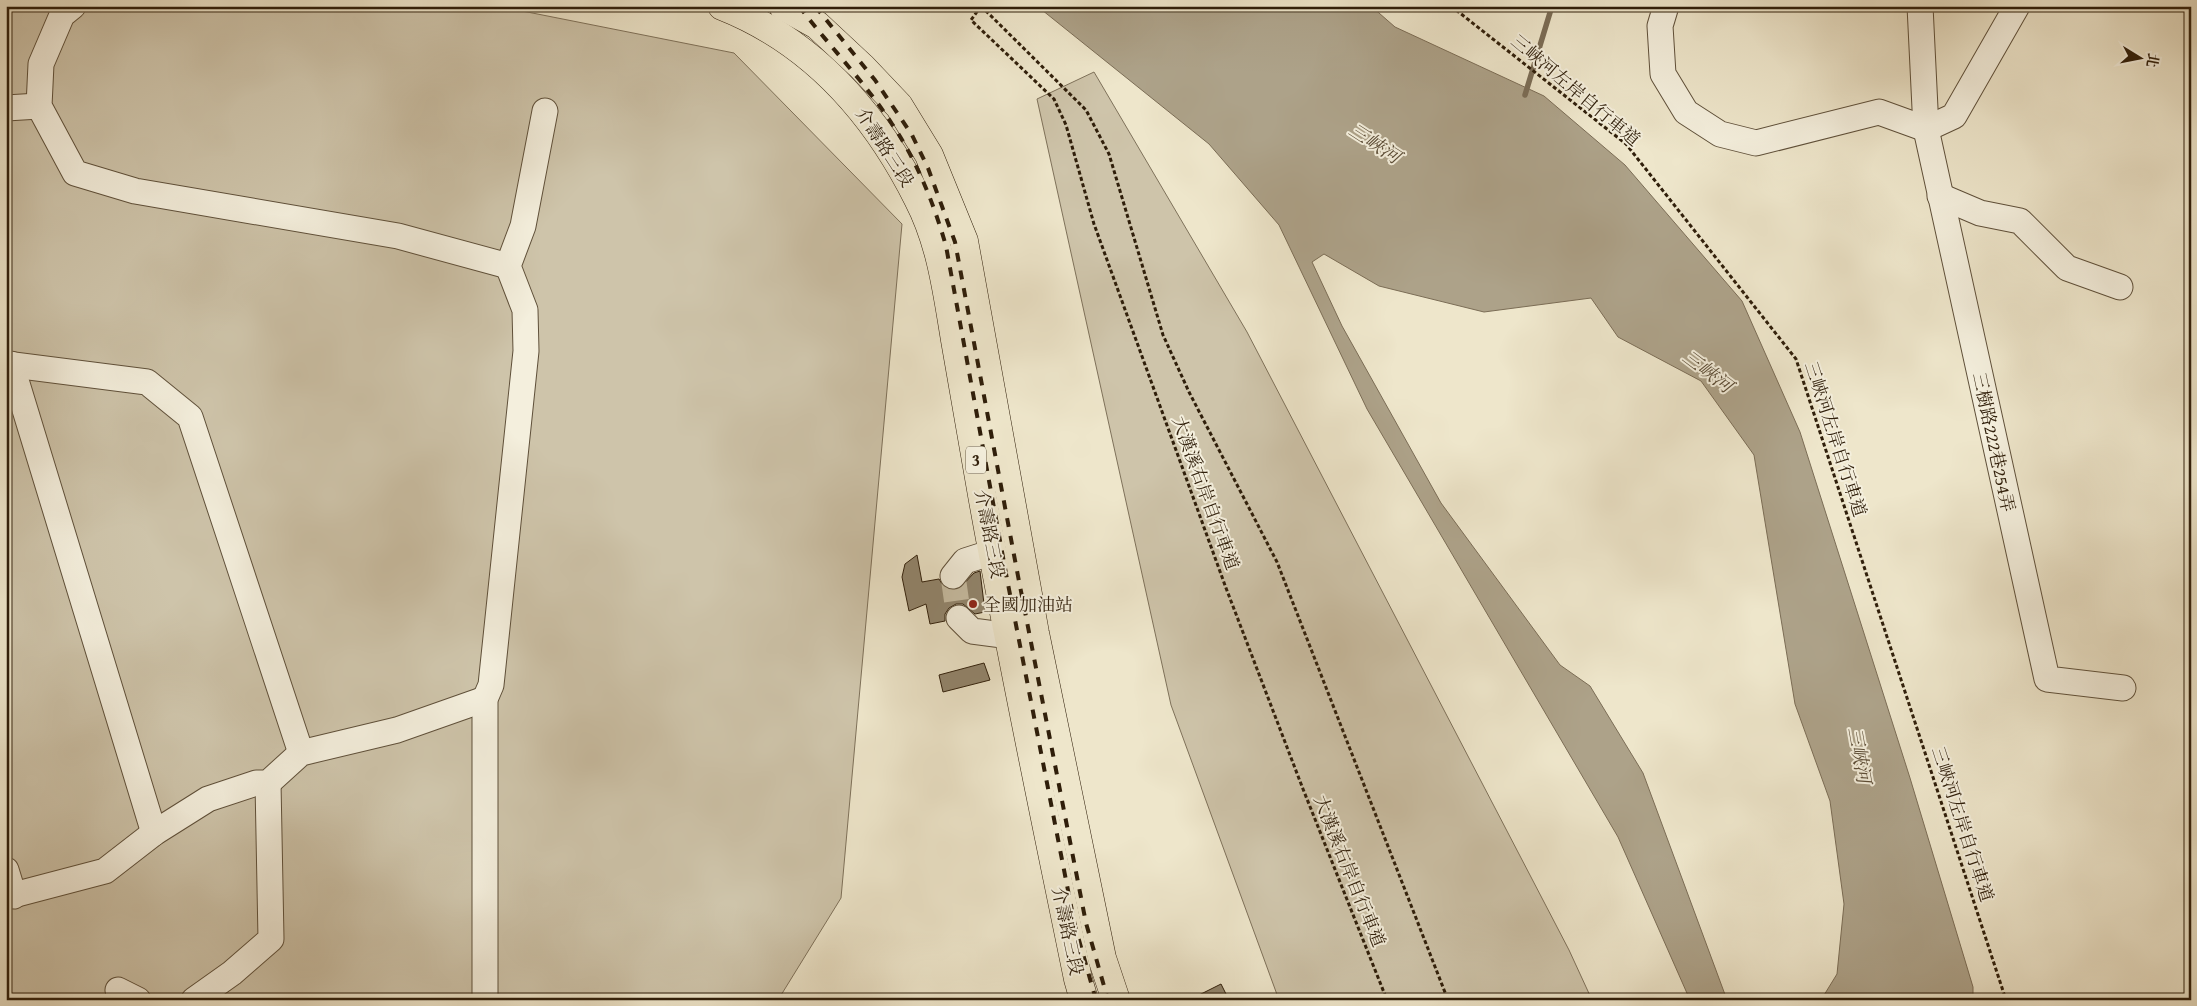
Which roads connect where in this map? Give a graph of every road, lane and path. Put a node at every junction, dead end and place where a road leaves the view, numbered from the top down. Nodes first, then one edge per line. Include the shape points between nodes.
1 (73, 6) edge
2 (722, 6) edge
3 (783, 6) edge
4 (791, 6) edge
5 (981, 6) edge
6 (1451, 6) edge
7 (1666, 6) edge
8 (1920, 6) edge
9 (2017, 6) edge
10 (817, 25) junction
11 (39, 106) junction
12 (6, 108) edge
13 (545, 111) dead end
14 (1926, 130) junction
15 (1940, 196) junction
16 (508, 266) junction
17 (2120, 286) dead end
18 (9, 364) edge
19 (993, 552) junction
20 (953, 576) dead end
21 (959, 618) dead end
22 (1010, 636) junction
23 (2123, 688) dead end
24 (485, 699) junction
25 (301, 752) junction
26 (268, 783) junction
27 (154, 833) junction
28 (6, 870) edge
29 (10, 897) edge
30 (1106, 970) junction
31 (1081, 989) edge
32 (194, 1000) edge
33 (484, 1000) edge
34 (1116, 1000) edge
35 (1386, 1000) edge
36 (1448, 1000) edge
37 (2006, 1000) edge

1 - 11 lane via 62,15 41,64
2 - 19 main road, 介壽路三段 / 3 via 810,56 840,84 867,115 919,200 940,254
3 - 10 main road, 介壽路三段 / 3
4 - 10 main road
5 - 35 path, 大漢溪右岸自行車道 via 971,20 1054,99 1066,125 1094,224 1226,588
5 - 36 path via 1086,110 1109,154 1163,334 1188,392 1276,562
6 - 37 path, 三峽河左岸自行車道 via 1626,144 1796,359
7 - 14 lane via 1660,26 1663,74 1686,112 1720,134 1756,142 1879,112
8 - 14 lane, 三樹路222巷254弄
9 - 14 lane via 1954,116
10 - 30 main road, 介壽路三段 / 3 via 899,106 929,155 964,241 1035,633
11 - 12 lane
11 - 16 lane via 75,173 135,191 398,236
13 - 16 lane via 524,226
14 - 15 lane, 三樹路222巷254弄
15 - 17 lane via 1980,213 2020,221 2067,268
15 - 23 lane, 三樹路222巷254弄 via 2047,679
16 - 24 lane via 525,310 526,352 491,685
18 - 25 lane via 147,382 190,417
18 - 27 lane
19 - 20 lane via 965,561
19 - 22 main road, 介壽路三段 / 3
21 - 22 lane via 972,631
22 - 31 main road, 介壽路三段 / 3
24 - 25 lane via 397,730
24 - 33 lane
25 - 26 lane
26 - 27 lane via 256,783 208,799
26 - 32 lane via 271,939
27 - 29 lane via 105,872
28 - 29 lane
30 - 31 lane
30 - 34 main road, 介壽路三段 / 3

